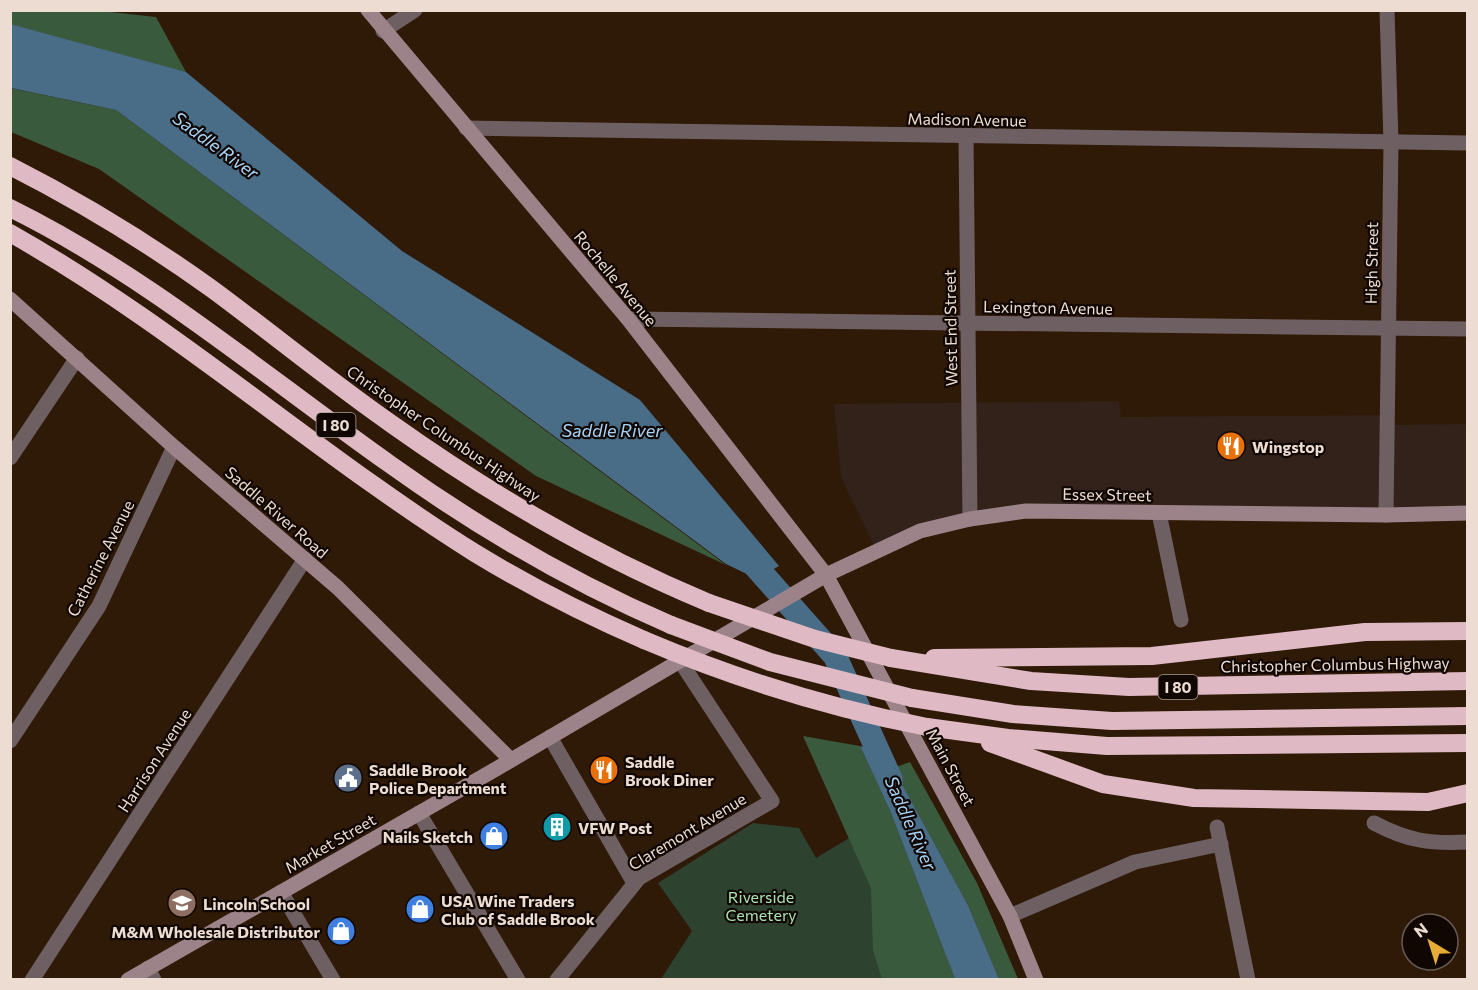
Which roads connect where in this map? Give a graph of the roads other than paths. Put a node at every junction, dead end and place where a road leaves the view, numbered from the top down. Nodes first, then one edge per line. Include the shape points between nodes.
1 (368, 10) edge
2 (414, 10) edge
3 (1387, 10) edge
4 (383, 31) junction
5 (466, 128) junction
6 (966, 137) junction
7 (1390, 142) junction
8 (1467, 143) edge
9 (10, 166) edge
10 (10, 208) edge
11 (10, 233) edge
12 (10, 299) edge
13 (627, 319) junction
14 (968, 324) junction
15 (1388, 328) junction
16 (1467, 329) edge
17 (77, 358) junction
18 (174, 447) junction
19 (10, 458) edge
20 (1159, 513) junction
21 (1467, 513) edge
22 (1386, 515) junction
23 (970, 519) junction
24 (305, 559) junction
25 (826, 575) junction
26 (767, 610) joint
27 (1181, 620) dead end
28 (1467, 631) edge
29 (891, 658) junction
30 (680, 661) junction
31 (1467, 681) edge
32 (1467, 716) edge
33 (957, 731) junction
34 (550, 737) junction
35 (10, 741) edge
36 (1467, 743) edge
37 (511, 759) junction
38 (1467, 793) edge
39 (419, 813) junction
40 (1374, 823) dead end
41 (1217, 827) dead end
42 (1467, 842) edge
43 (1221, 844) junction
44 (634, 883) junction
45 (281, 892) junction
46 (1010, 916) junction
47 (151, 974) edge
48 (32, 980) edge
49 (128, 980) edge
50 (333, 980) edge
51 (518, 980) edge
52 (557, 980) edge
53 (1035, 980) edge
54 (1248, 980) edge

1 - 4 street, Rochelle Avenue
2 - 4 street
3 - 7 street, High Street
4 - 5 street, Rochelle Avenue
5 - 6 street, Madison Avenue
5 - 13 street, Rochelle Avenue
6 - 7 street, Madison Avenue
6 - 14 street, West End Street
7 - 8 street, Madison Avenue
7 - 15 street, High Street
9 - 29 highway, Christopher Columbus Highway / I 80, bridge via 128,232 210,288 391,424 537,520 602,555 709,603 816,639
10 - 32 highway, I 80, bridge via 149,290 470,520 578,582 671,625 770,662 912,698 1013,714 1112,721
11 - 33 highway, I 80, bridge via 133,309 386,493 548,595 644,640 778,690 847,710
12 - 17 street, Saddle River Road
13 - 14 street, Lexington Avenue
13 - 25 street, Rochelle Avenue
14 - 15 street, Lexington Avenue
14 - 23 street, West End Street
15 - 16 street, Lexington Avenue
15 - 22 street, High Street
17 - 18 street, Saddle River Road
17 - 19 street
18 - 24 street, Saddle River Road
18 - 35 street, Catherine Avenue via 99,606
20 - 22 street, Essex Street
20 - 23 street, Essex Street via 1026,511
20 - 27 street
21 - 22 street, Essex Street
23 - 25 street, Essex Street via 900,539
24 - 37 street, Saddle River Road
24 - 48 street, Harrison Avenue
25 - 26 street, Essex Street
25 - 46 street, Main Street
26 - 30 street, Market Street
28 - 29 highway via 1365,632 1152,656
29 - 31 highway, Christopher Columbus Highway / I 80 via 1030,681 1129,687
30 - 34 street, Market Street
30 - 44 street, Claremont Avenue via 772,801
33 - 36 highway, I 80 via 1107,746
33 - 38 highway via 1103,784 1194,798 1428,802
34 - 37 street, Market Street
34 - 44 street
37 - 39 street, Market Street
39 - 45 street, Market Street
39 - 51 street
40 - 42 street via 1410,839 1433,844
41 - 43 street
43 - 46 street via 1135,862
43 - 54 street
44 - 52 street, Claremont Avenue
45 - 47 street, Market Street
45 - 50 street
46 - 53 street, Main Street
47 - 49 street, Market Street

